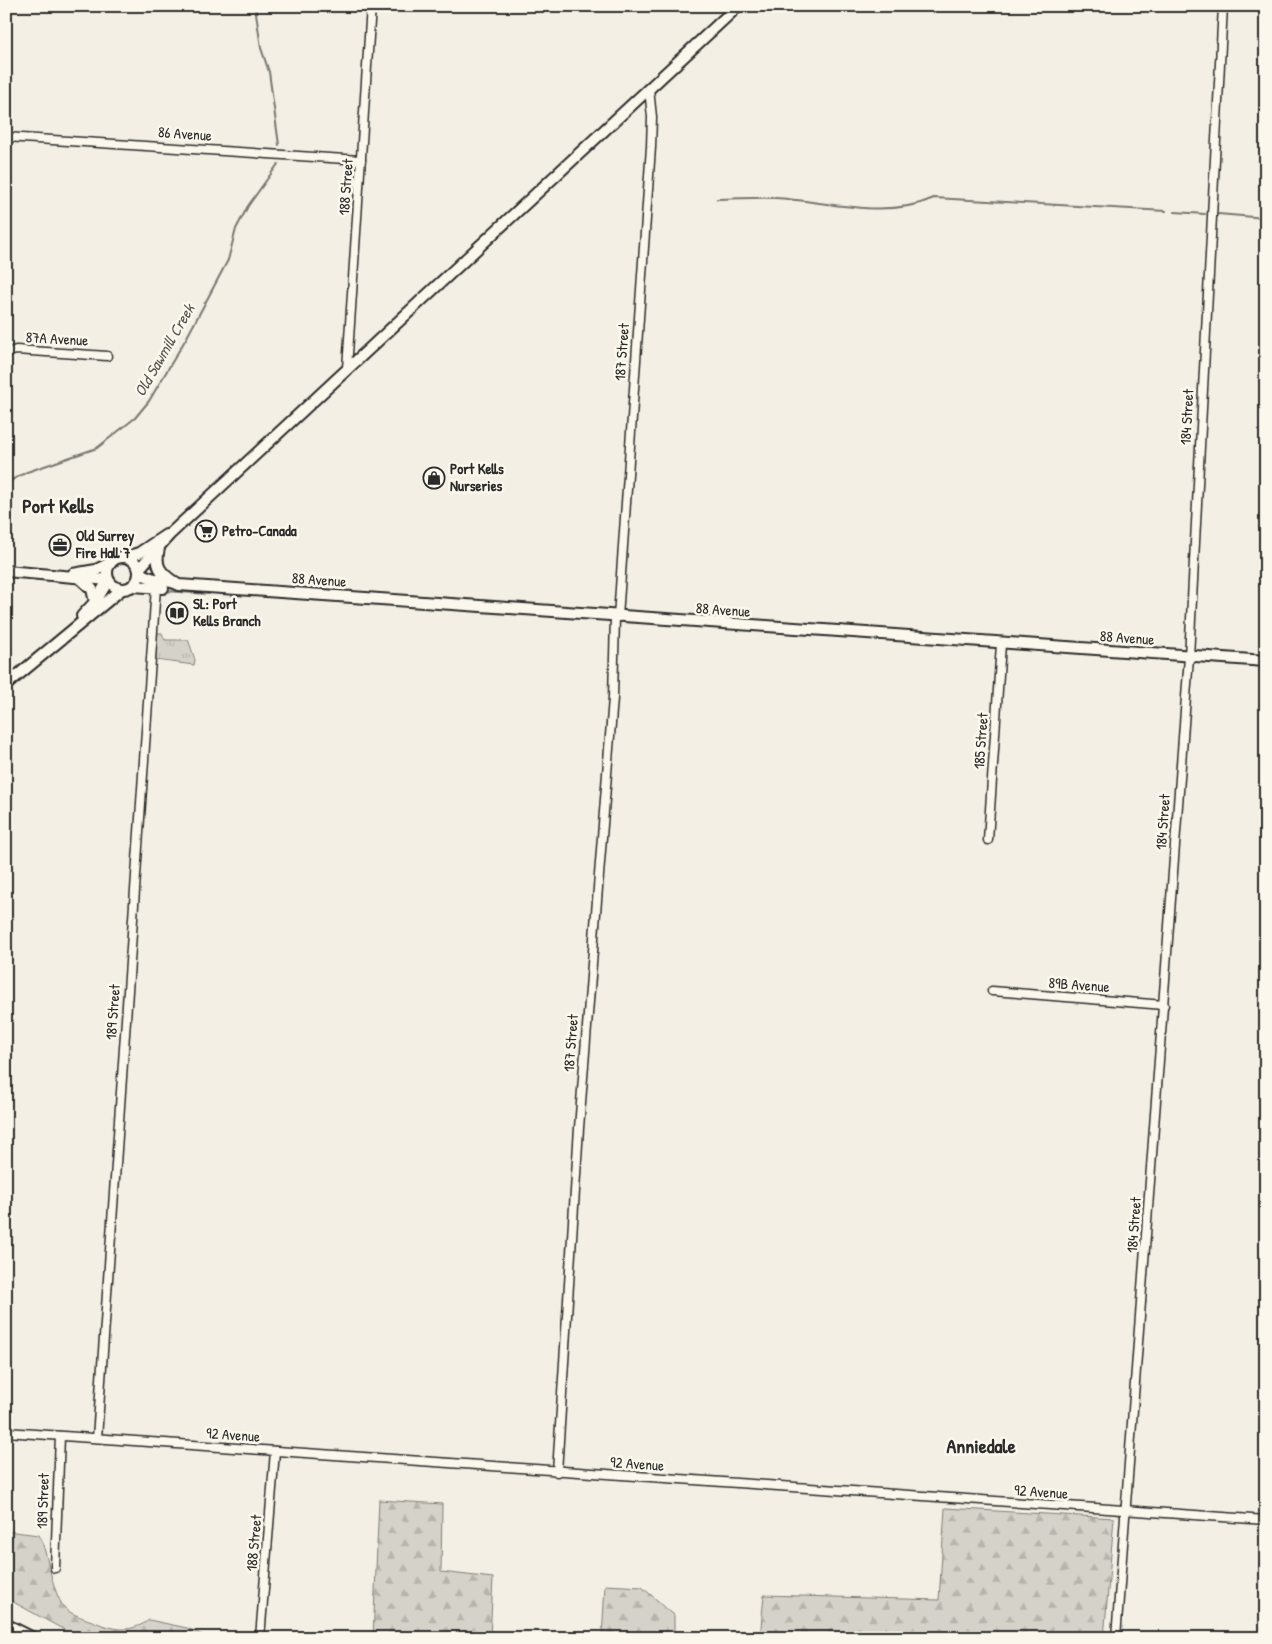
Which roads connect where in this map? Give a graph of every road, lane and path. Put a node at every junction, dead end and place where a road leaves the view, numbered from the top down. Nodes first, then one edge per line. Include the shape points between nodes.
1 (371, 6) edge
2 (738, 6) edge
3 (1223, 6) edge
4 (649, 89) junction
5 (6, 137) edge
6 (362, 160) junction
7 (6, 353) edge
8 (108, 356) dead end
9 (347, 370) junction
10 (170, 534) junction
11 (159, 548) junction
12 (125, 557) junction
13 (110, 564) junction
14 (139, 571) junction
15 (6, 572) edge
16 (70, 576) junction
17 (80, 579) junction
18 (108, 580) junction
19 (177, 584) junction
20 (127, 587) junction
21 (156, 587) junction
22 (95, 602) junction
23 (616, 617) junction
24 (78, 623) junction
25 (1001, 644) junction
26 (1189, 657) junction
27 (1266, 661) edge
28 (6, 686) edge
29 (988, 840) dead end
30 (992, 991) dead end
31 (1164, 1005) junction
32 (6, 1432) edge
33 (60, 1436) junction
34 (97, 1438) junction
35 (275, 1452) junction
36 (557, 1472) junction
37 (1127, 1512) junction
38 (1266, 1520) edge
39 (55, 1568) dead end
40 (6, 1625) edge
41 (6, 1636) edge
42 (11, 1638) edge
43 (32, 1638) edge
44 (260, 1638) edge
45 (1116, 1638) edge

1 - 6 street, 188 Street
2 - 4 main road
3 - 26 street, 184 Street
4 - 9 main road
4 - 23 street, 187 Street via 651,147
5 - 6 street, 86 Avenue
6 - 9 street, 188 Street
7 - 8 street, 87A Avenue via 16,350
9 - 10 main road
10 - 11 main road
10 - 12 main road via 139,553
11 - 14 main road
11 - 19 main road via 157,566 163,575
12 - 13 main road via 116,558
12 - 14 main road via 134,561
13 - 16 main road
13 - 18 main road
14 - 19 main road, 88 Avenue via 154,580
14 - 20 main road via 137,580
15 - 16 main road
16 - 17 main road
17 - 18 main road
17 - 22 main road via 92,589
18 - 20 main road
18 - 22 main road
19 - 21 main road, 88 Avenue via 168,588
19 - 23 main road, 88 Avenue
20 - 21 main road, 88 Avenue
20 - 24 main road via 110,596 97,612
21 - 34 street, 189 Street
22 - 24 main road
23 - 25 main road, 88 Avenue
23 - 36 street, 187 Street
24 - 28 main road
25 - 26 main road, 88 Avenue
25 - 29 street, 185 Street
26 - 27 main road, 88 Avenue
26 - 31 street, 184 Street
30 - 31 street, 89B Avenue
31 - 37 street, 184 Street
32 - 33 street, 92 Avenue
33 - 34 street, 92 Avenue
33 - 39 street, 189 Street
34 - 35 street, 92 Avenue
35 - 36 street, 92 Avenue
35 - 44 street, 188 Street
36 - 37 street, 92 Avenue
37 - 38 street, 92 Avenue
37 - 45 street, 184 Street
40 - 43 highway
41 - 42 highway

